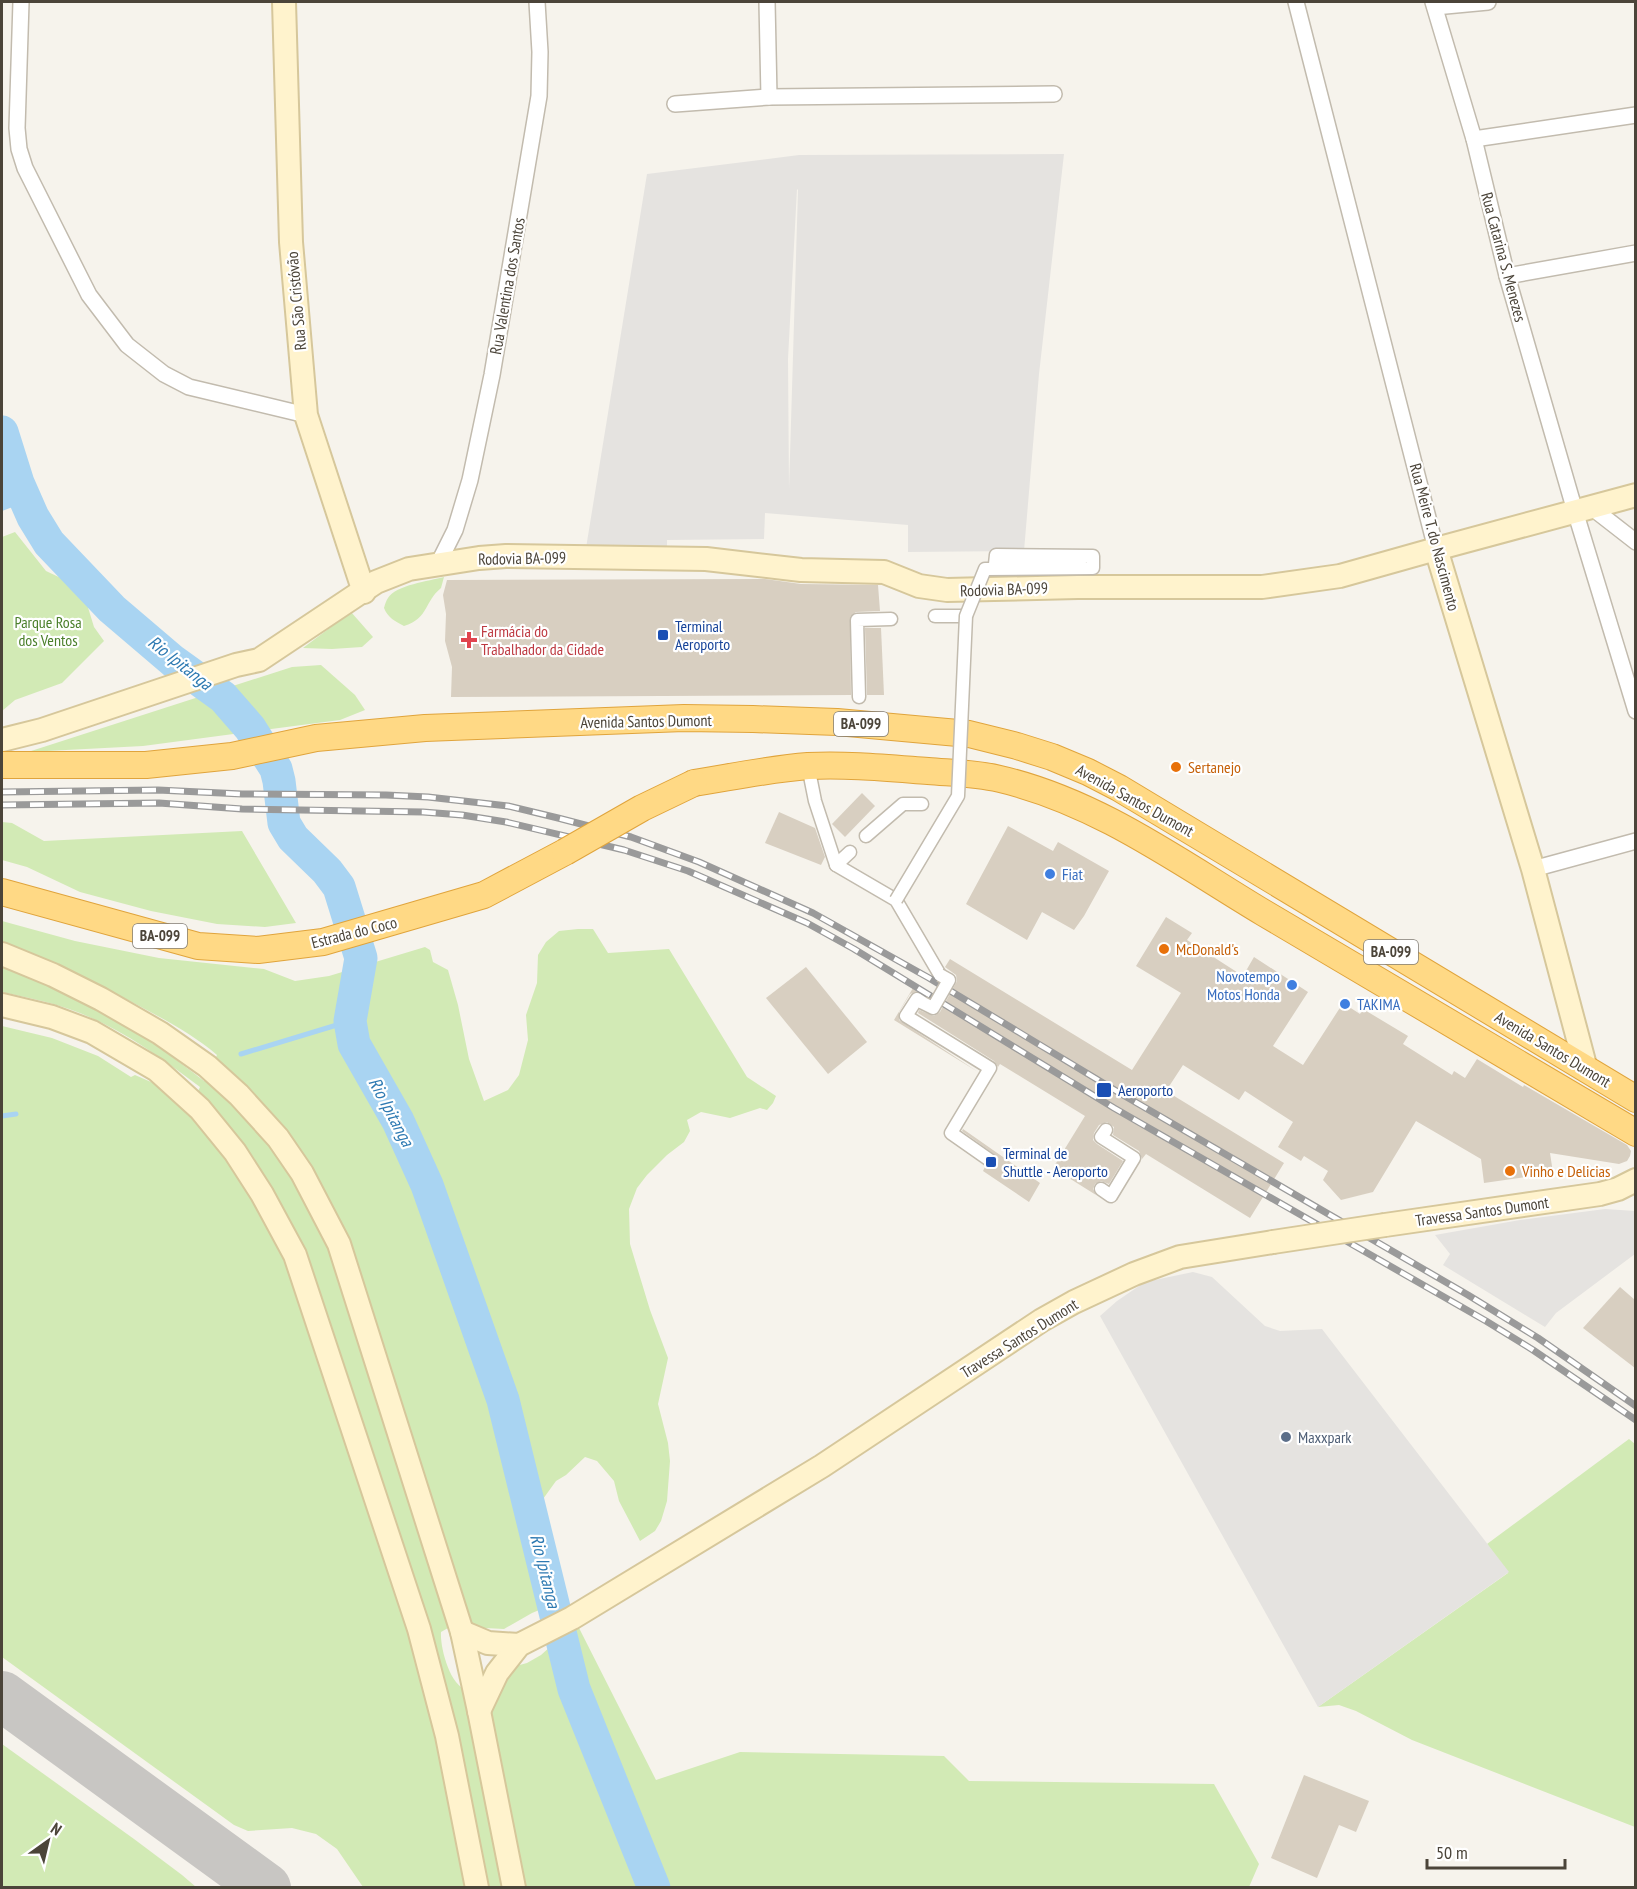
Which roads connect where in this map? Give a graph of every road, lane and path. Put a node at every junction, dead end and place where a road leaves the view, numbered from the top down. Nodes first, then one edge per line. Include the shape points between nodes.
1 (21, 2) edge
2 (284, 2) edge
3 (537, 2) edge
4 (767, 2) edge
5 (1296, 2) edge
6 (1488, 2) edge
7 (1434, 4) edge
8 (1054, 94) dead end
9 (769, 97) junction
10 (675, 104) dead end
11 (1635, 115) edge
12 (1474, 139) junction
13 (1635, 253) edge
14 (1507, 276) junction
15 (306, 415) junction
16 (1635, 495) edge
17 (1583, 509) junction
18 (1635, 542) edge
19 (1436, 549) junction
20 (1080, 563) dead end
21 (438, 564) junction
22 (363, 591) junction
23 (966, 615) junction
24 (935, 616) dead end
25 (891, 619) dead end
26 (1631, 683) edge
27 (860, 697) dead end
28 (1635, 711) edge
29 (2, 740) edge
30 (2, 765) edge
31 (808, 766) junction
32 (922, 804) dead end
33 (866, 836) dead end
34 (1635, 841) edge
35 (850, 852) dead end
36 (836, 865) junction
37 (1533, 869) junction
38 (2, 892) edge
39 (896, 900) junction
40 (425, 913) joint
41 (2, 954) edge
42 (2, 1005) edge
43 (1586, 1069) junction
44 (1635, 1099) edge
45 (1106, 1130) dead end
46 (1635, 1133) edge
47 (991, 1161) dead end
48 (1635, 1180) edge
49 (1101, 1189) dead end
50 (1582, 1197) junction
51 (1635, 1199) edge
52 (462, 1632) junction
53 (524, 1643) junction
54 (479, 1711) junction
55 (477, 1887) edge
56 (514, 1887) edge

1 - 15 street via 17,128 20,149 25,168 89,295 127,345 164,374 189,387
2 - 15 main road, Rua São Cristóvão via 291,242
3 - 21 street, Rua Valentina dos Santos via 539,96 492,375 470,480 455,530
4 - 9 street
5 - 19 street, Rua Meire T. do Nascimento
6 - 7 street
7 - 12 street, Rua Catarina S. Menezes
8 - 9 street
9 - 10 street
11 - 12 street
12 - 14 street, Rua Catarina S. Menezes
13 - 14 street
14 - 17 street, Rua Catarina S. Menezes
15 - 22 main road, Rua São Cristóvão
16 - 17 main road, Rodovia BA-099
17 - 18 street
17 - 19 main road, Rodovia BA-099
17 - 26 street, Rua Catarina S. Menezes
19 - 21 main road, Rodovia BA-099 via 1340,576 1262,586 947,590 919,586 884,572 801,570 706,560 506,556
19 - 37 main road, Rua Meire T. do Nascimento
20 - 23 street, bridge via 996,564 996,555 1093,556 1093,568 984,569
21 - 22 main road, Rodovia BA-099 via 409,569
22 - 29 main road, Rodovia BA-099 via 259,660
23 - 24 street
23 - 39 street, bridge via 958,796
25 - 27 street via 857,620
26 - 28 street, Rua Catarina S. Menezes
30 - 43 highway, Avenida Santos Dumont / BA-099 via 146,765 232,756 316,738 424,729 684,718 837,722 969,734 1052,757 1119,788
31 - 36 street
31 - 40 highway, Avenida Santos Dumont / BA-099, bridge via 694,783 484,895
31 - 46 highway, Avenida Santos Dumont / BA-099 via 854,766 1001,779 1104,817
32 - 33 street via 903,804
34 - 37 street
35 - 36 street
36 - 39 street
37 - 43 main road, Rua Meire T. do Nascimento
38 - 40 highway, Estrada do Coco / BA-099 via 198,946 258,950 323,942
39 - 47 street, bridge via 940,975 949,980 933,1008 916,999 906,1016 990,1068 951,1133
41 - 52 main road via 101,999 207,1066 278,1138 302,1173 339,1244
42 - 55 main road via 92,1032 157,1070 200,1109 235,1152 290,1244 419,1629 447,1736
43 - 44 highway, Avenida Santos Dumont / BA-099
45 - 49 street via 1101,1137 1134,1158 1111,1196
48 - 50 main road, Travessa Santos Dumont via 1618,1189
50 - 51 main road, Travessa Santos Dumont
50 - 53 main road, Travessa Santos Dumont, bridge via 1180,1257 1134,1274 1042,1320 822,1466 572,1618
52 - 53 main road via 488,1643
52 - 54 main road
53 - 54 main road, Travessa Santos Dumont via 497,1673
54 - 56 main road

